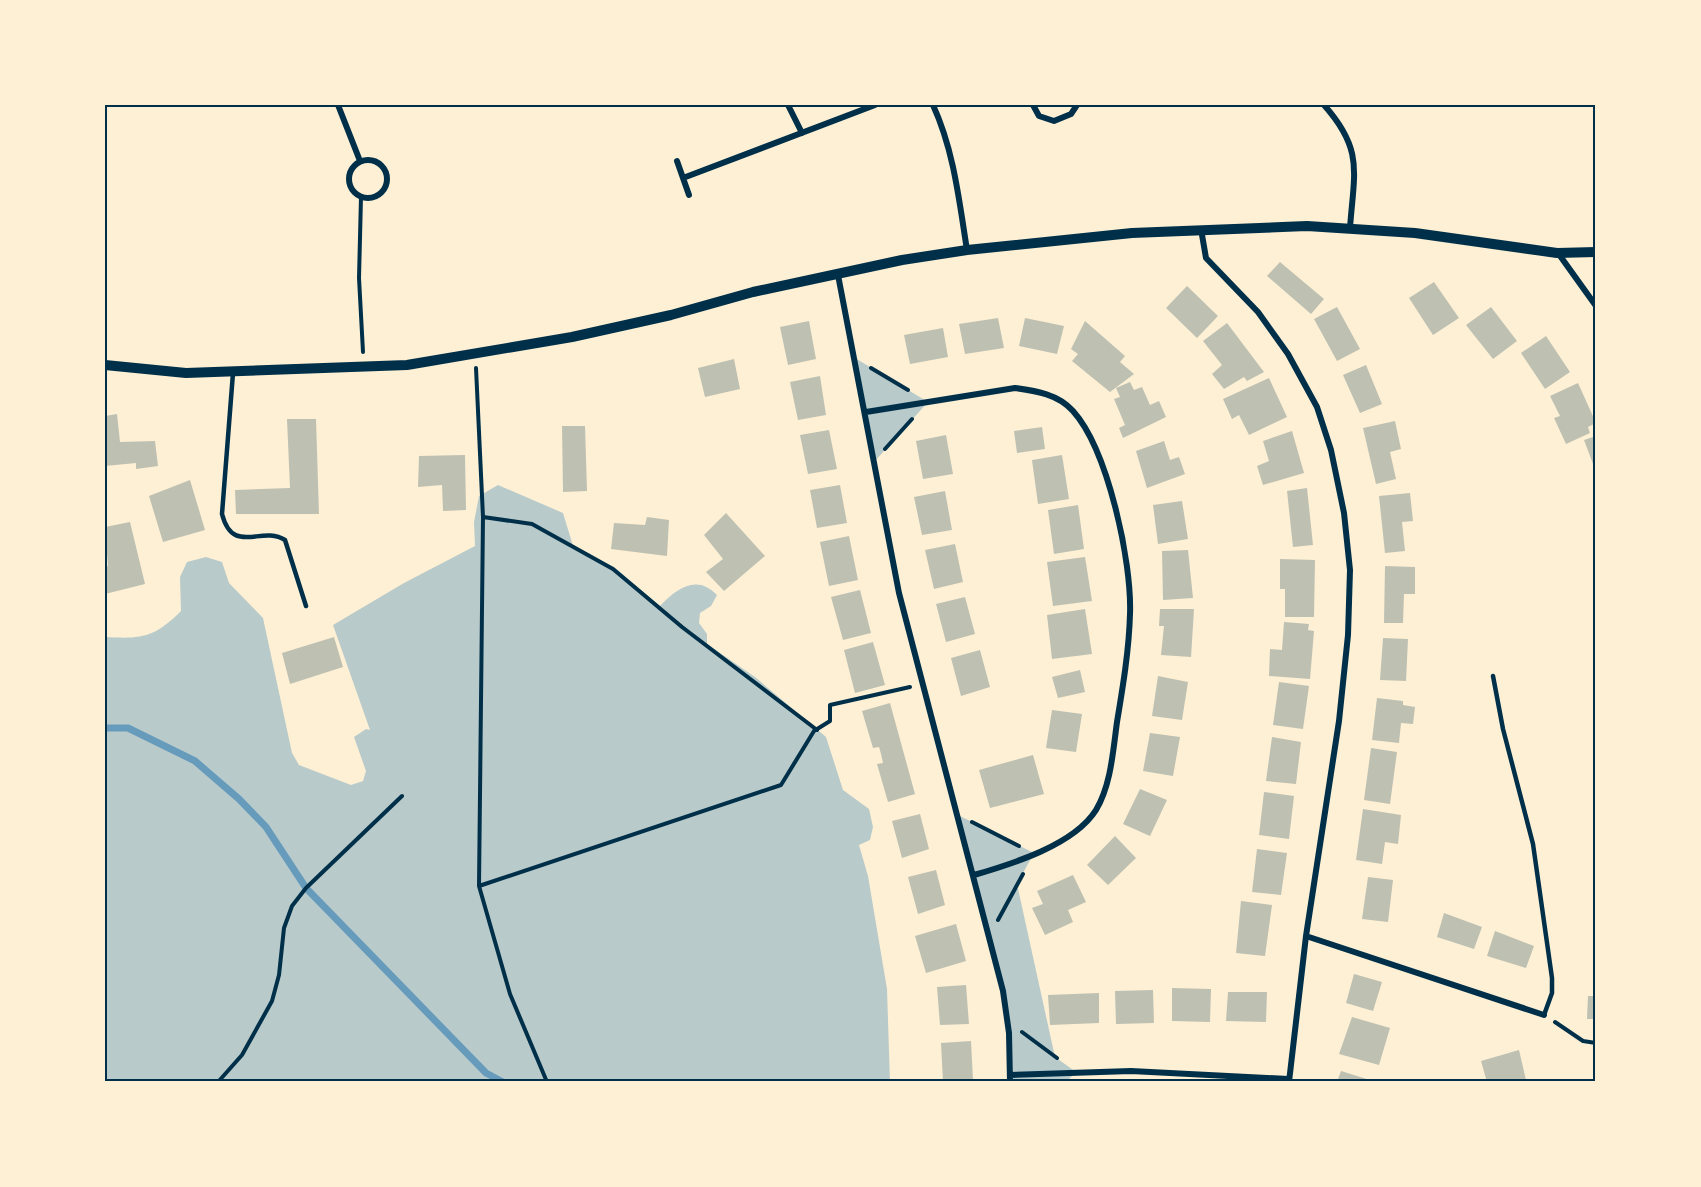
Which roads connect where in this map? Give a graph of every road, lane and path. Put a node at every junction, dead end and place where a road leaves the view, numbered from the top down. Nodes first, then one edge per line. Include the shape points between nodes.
1 (338, 105) edge
2 (788, 105) edge
3 (875, 105) edge
4 (933, 105) edge
5 (1033, 105) edge
6 (1077, 105) edge
7 (1324, 105) edge
8 (802, 133) junction
9 (360, 161) junction
10 (677, 161) dead end
11 (683, 178) junction
12 (689, 195) dead end
13 (362, 197) junction
14 (1350, 228) junction
15 (1201, 229) junction
16 (967, 250) junction
17 (1596, 252) edge
18 (1557, 253) junction
19 (838, 275) junction
20 (1596, 306) edge
21 (475, 355) junction
22 (105, 365) edge
23 (364, 367) junction
24 (232, 373) junction
25 (866, 412) junction
26 (483, 517) junction
27 (306, 606) dead end
28 (1493, 675) dead end
29 (922, 684) junction
30 (817, 730) junction
31 (402, 796) dead end
32 (974, 874) junction
33 (479, 886) junction
34 (1306, 936) junction
35 (1544, 1015) junction
36 (1007, 1021) junction
37 (1596, 1043) edge
38 (1076, 1072) junction
39 (1010, 1078) edge
40 (224, 1080) edge
41 (1288, 1080) edge
42 (218, 1082) edge
43 (548, 1082) edge

1 - 9 street
2 - 8 street
3 - 8 street
4 - 16 street via 953,161
5 - 6 street via 1039,116 1054,122 1071,114
7 - 14 street via 1347,133 1353,149
8 - 11 street
9 - 13 street via 349,176 352,189
9 - 13 street via 379,162 388,178 380,195
10 - 11 street
11 - 12 street
13 - 23 path via 359,278
14 - 15 street
14 - 18 street
15 - 16 street
15 - 34 street via 1206,258 1270,328 1317,407 1344,513 1350,570 1348,635
16 - 19 street
17 - 18 street
18 - 20 street
19 - 21 street via 753,292 671,315
19 - 25 street
21 - 23 street
21 - 26 path
22 - 24 street
23 - 24 street
24 - 27 lane via 222,514 225,527 234,536 276,535 285,540
25 - 29 street via 899,593
25 - 32 street via 1015,388 1039,391 1072,410 1087,431 1117,516 1130,612 1124,682 1106,789 1080,829 1058,843
26 - 30 path via 532,524 613,569
26 - 33 path
28 - 35 lane via 1533,844 1552,978 1552,993
29 - 30 path via 830,705 830,722
29 - 32 street
30 - 33 path via 781,784
31 - 40 path via 292,906 284,928 272,1001 258,1030
32 - 36 street
33 - 43 path via 510,994
34 - 35 street
34 - 41 street
35 - 37 path via 1583,1041
36 - 38 path
36 - 39 street
38 - 39 street
38 - 41 street via 1178,1072
40 - 42 path

